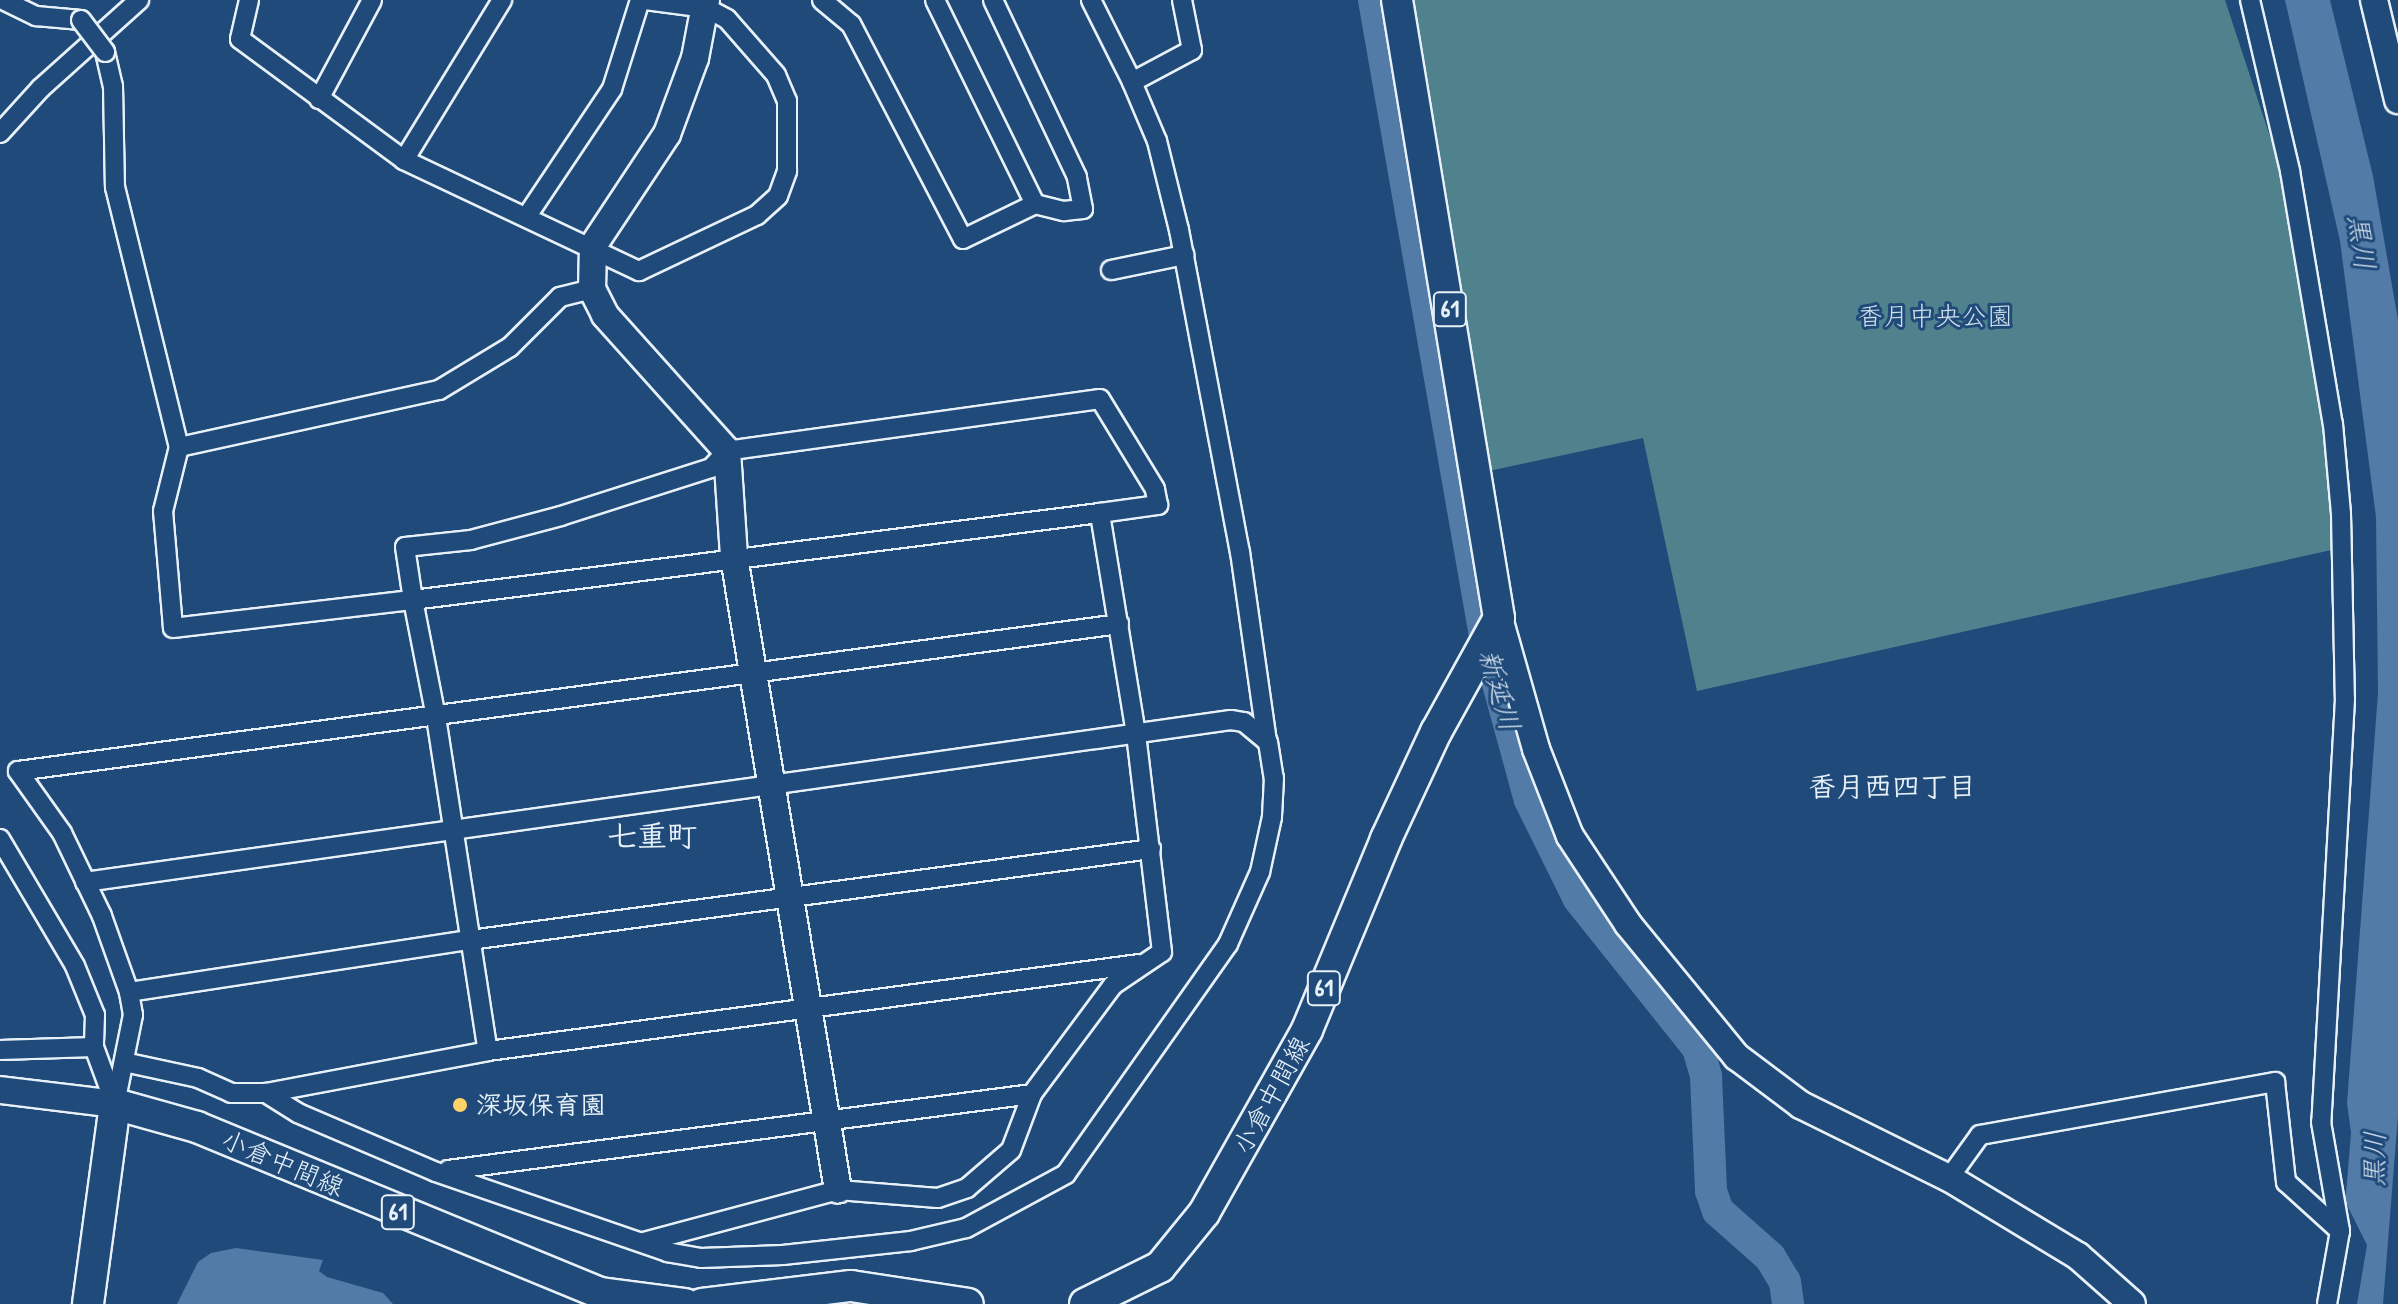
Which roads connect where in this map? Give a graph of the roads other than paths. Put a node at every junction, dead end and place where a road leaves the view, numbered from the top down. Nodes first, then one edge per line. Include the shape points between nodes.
1 (3, 0) edge
2 (139, 0) edge
3 (249, 0) edge
4 (372, 0) edge
5 (502, 0) edge
6 (642, 0) edge
7 (822, 0) edge
8 (935, 0) edge
9 (993, 0) edge
10 (1091, 0) edge
11 (1182, 0) edge
12 (1397, 0) edge
13 (2250, 0) edge
14 (2374, 0) edge
15 (706, 4) edge
16 (1132, 82) junction
17 (319, 99) junction
18 (2398, 100) edge
19 (0, 133) edge
20 (404, 160) junction
21 (1035, 204) junction
22 (527, 216) junction
23 (593, 246) junction
24 (1184, 255) junction
25 (1111, 270) dead end
26 (592, 289) junction
27 (179, 447) junction
28 (727, 451) junction
29 (1100, 513) junction
30 (734, 557) junction
31 (413, 600) junction
32 (1499, 618) junction
33 (1119, 624) junction
34 (753, 674) junction
35 (436, 717) junction
36 (1136, 734) junction
37 (1268, 742) junction
38 (770, 786) junction
39 (452, 830) junction
40 (0, 839) edge
41 (1151, 849) junction
42 (85, 882) junction
43 (788, 896) junction
44 (470, 940) junction
45 (1140, 964) junction
46 (129, 992) junction
47 (808, 1010) junction
48 (94, 1047) junction
49 (0, 1050) edge
50 (488, 1051) junction
51 (124, 1062) junction
52 (0, 1090) edge
53 (266, 1093) junction
54 (1032, 1094) junction
55 (115, 1104) junction
56 (827, 1120) junction
57 (436, 1172) junction
58 (1949, 1178) junction
59 (838, 1190) junction
60 (2340, 1231) junction
61 (644, 1242) junction
62 (88, 1304) edge
63 (685, 1304) edge
64 (702, 1304) edge
65 (968, 1304) edge
66 (1085, 1304) edge
67 (2132, 1304) edge
68 (2327, 1304) edge

1 - 27 street, bridge via 36,16 81,20 105,52 113,86 115,187
2 - 19 street via 41,88
3 - 17 street via 240,39
4 - 17 street
5 - 20 street
6 - 15 street
6 - 22 street via 612,89
7 - 21 street via 851,24 963,239
8 - 21 street
9 - 21 street via 1077,177 1083,209
10 - 16 street
11 - 16 street via 1192,50
12 - 32 main road, 61
13 - 60 street via 2303,245 2333,424 2341,514 2345,699 2321,1122
14 - 18 street
15 - 23 street via 691,71 667,134
15 - 23 street via 727,19 776,75 787,101 787,171 778,196 757,215 639,271
16 - 24 street via 1157,141
17 - 20 street
20 - 22 street
22 - 23 street
23 - 26 street
24 - 25 street
24 - 37 street via 1240,552
26 - 27 street via 560,297 510,347 439,390
26 - 28 street via 605,315
27 - 31 street via 163,511 173,628
28 - 29 street via 1100,399 1135,449 1158,505
28 - 30 street
28 - 31 street via 711,468 561,516 471,540 405,547
29 - 30 street
29 - 33 street
30 - 31 street
30 - 34 street
31 - 35 street
32 - 58 street via 1536,749 1570,836 1591,873 1691,1006 1737,1057 1801,1105
32 - 66 main road, 小倉中間線 / 61 via 1392,825 1307,1030 1204,1213 1160,1267
33 - 34 street
33 - 36 street
34 - 35 street
34 - 38 street
35 - 39 street
35 - 42 street via 18,771 62,833
36 - 37 street via 1231,720 1244,722
36 - 38 street
36 - 41 street
37 - 61 street via 1274,778 1272,817 1248,904 1228,944 1066,1174 966,1228 911,1241 701,1258
38 - 39 street
38 - 43 street
39 - 42 street
39 - 44 street
40 - 48 street via 75,966 95,1015
41 - 43 street
41 - 45 street via 1162,952
42 - 46 street
43 - 44 street
43 - 47 street
44 - 46 street
44 - 50 street
45 - 47 street
45 - 54 street via 1113,985
46 - 51 street via 133,1015
47 - 50 street
47 - 56 street
48 - 49 street
48 - 55 street
50 - 53 street
51 - 53 street via 198,1078 231,1093
51 - 55 street
52 - 55 street
53 - 57 street via 298,1113
54 - 56 street
54 - 59 street via 1011,1150 967,1188 938,1198
55 - 62 main road
55 - 63 main road, 小倉中間線 / 61 via 197,1127 599,1293
56 - 57 street
56 - 59 street
57 - 61 street via 470,1180 582,1226
58 - 60 street via 1980,1135 2275,1082 2286,1182
58 - 67 street via 2078,1256
59 - 61 street
60 - 68 street
64 - 65 main road via 851,1286

